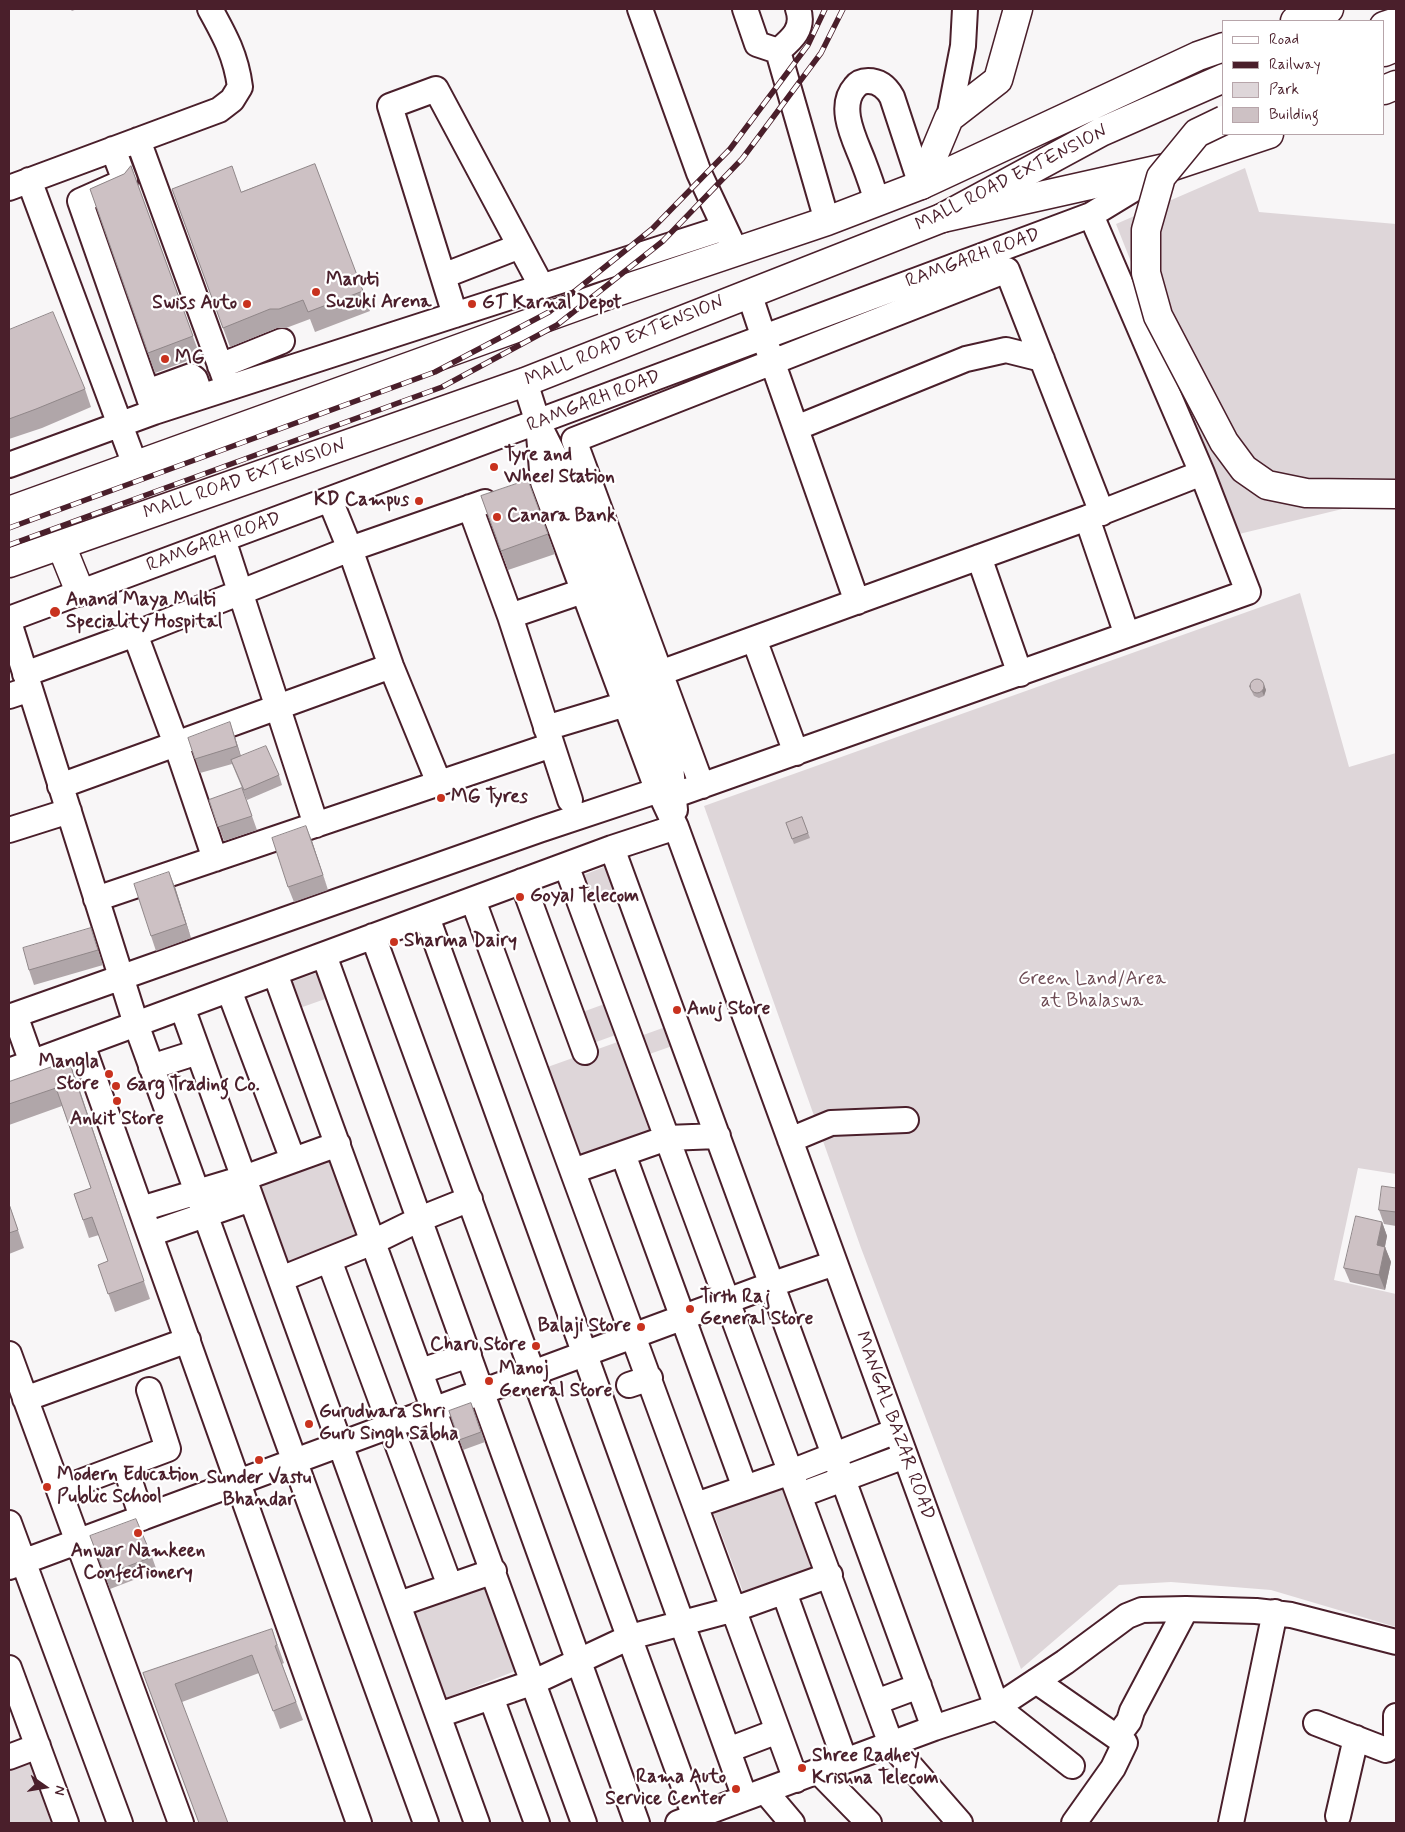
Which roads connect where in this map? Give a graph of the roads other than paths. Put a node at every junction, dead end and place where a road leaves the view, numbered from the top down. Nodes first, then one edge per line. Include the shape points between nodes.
1 (210, 9) edge
2 (640, 9) edge
3 (745, 9) edge
4 (798, 9) edge
5 (965, 9) edge
6 (1018, 9) edge
7 (1329, 9) edge
8 (1297, 20) edge
9 (1222, 48) edge
10 (778, 52) junction
11 (1222, 79) edge
12 (949, 118) junction
13 (1222, 121) edge
14 (1266, 135) edge
15 (126, 144) junction
16 (66, 166) junction
17 (1170, 166) junction
18 (19, 184) edge
19 (921, 185) junction
20 (80, 201) junction
21 (878, 202) junction
22 (1091, 216) junction
23 (942, 218) junction
24 (827, 221) junction
25 (730, 240) junction
26 (520, 246) junction
27 (443, 276) junction
28 (542, 287) junction
29 (749, 293) junction
30 (454, 315) junction
31 (764, 338) junction
32 (282, 341) dead end
33 (1042, 359) junction
34 (772, 362) junction
35 (525, 382) junction
36 (216, 385) junction
37 (150, 402) junction
38 (120, 423) junction
39 (538, 423) junction
40 (796, 428) junction
41 (9, 465) edge
42 (135, 465) junction
43 (1202, 473) junction
44 (525, 488) junction
45 (1396, 494) edge
46 (330, 500) junction
47 (470, 507) junction
48 (9, 511) edge
49 (1095, 515) junction
50 (224, 539) junction
51 (62, 545) junction
52 (350, 549) junction
53 (979, 558) junction
54 (9, 563) edge
55 (583, 591) junction
56 (80, 592) junction
57 (241, 592) junction
58 (857, 602) junction
59 (510, 616) junction
60 (9, 620) edge
61 (135, 634) junction
62 (1127, 635) junction
63 (754, 639) junction
64 (391, 666) junction
65 (660, 673) junction
66 (1020, 674) junction
67 (21, 686) edge
68 (636, 701) junction
69 (277, 707) junction
70 (549, 736) junction
71 (176, 744) junction
72 (796, 753) junction
73 (439, 783) junction
74 (60, 786) junction
75 (702, 786) junction
76 (666, 795) junction
77 (570, 800) dead end
78 (69, 811) junction
79 (316, 825) junction
80 (676, 827) junction
81 (9, 830) edge
82 (612, 848) junction
83 (215, 859) junction
84 (566, 865) junction
85 (522, 881) junction
86 (96, 899) junction
87 (473, 900) junction
88 (427, 917) junction
89 (373, 936) junction
90 (324, 955) junction
91 (275, 973) junction
92 (121, 977) junction
93 (230, 990) junction
94 (182, 1007) junction
95 (12, 1016) edge
96 (136, 1024) junction
97 (82, 1044) junction
98 (198, 1052) junction
99 (585, 1052) dead end
100 (70, 1067) edge
101 (152, 1067) junction
102 (18, 1075) edge
103 (906, 1120) dead end
104 (718, 1136) junction
105 (667, 1138) junction
106 (790, 1140) junction
107 (338, 1144) junction
108 (623, 1154) junction
109 (293, 1160) junction
110 (574, 1172) junction
111 (248, 1188) junction
112 (197, 1192) junction
113 (470, 1199) junction
114 (141, 1209) junction
115 (206, 1215) junction
116 (420, 1219) junction
117 (150, 1234) junction
118 (373, 1242) junction
119 (329, 1260) junction
120 (835, 1263) junction
121 (281, 1279) junction
122 (773, 1284) junction
123 (728, 1301) junction
124 (683, 1318) junction
125 (634, 1336) junction
126 (188, 1340) junction
127 (9, 1354) edge
128 (586, 1354) junction
129 (469, 1355) junction
130 (421, 1371) junction
131 (534, 1373) junction
132 (149, 1390) dead end
133 (482, 1392) junction
134 (25, 1398) junction
135 (435, 1409) junction
136 (391, 1426) junction
137 (896, 1431) junction
138 (341, 1444) junction
139 (835, 1455) junction
140 (905, 1456) junction
141 (295, 1461) junction
142 (125, 1466) junction
143 (791, 1472) junction
144 (844, 1479) junction
145 (238, 1482) junction
146 (746, 1488) junction
147 (59, 1490) junction
148 (800, 1495) junction
149 (696, 1505) junction
150 (142, 1518) junction
151 (9, 1523) edge
152 (78, 1541) junction
153 (16, 1564) edge
154 (494, 1571) junction
155 (830, 1575) junction
156 (450, 1586) junction
157 (784, 1592) junction
158 (399, 1604) junction
159 (735, 1609) junction
160 (1186, 1609) junction
161 (1275, 1612) junction
162 (682, 1623) junction
163 (630, 1638) junction
164 (1396, 1642) edge
165 (579, 1661) junction
166 (9, 1668) edge
167 (1036, 1681) junction
168 (534, 1682) junction
169 (919, 1686) junction
170 (491, 1697) junction
171 (876, 1702) junction
172 (996, 1707) junction
173 (439, 1715) junction
174 (1396, 1716) edge
175 (1316, 1723) dead end
176 (934, 1728) junction
177 (778, 1731) junction
178 (1396, 1735) edge
179 (1117, 1737) junction
180 (1356, 1738) junction
181 (1396, 1742) edge
182 (891, 1744) junction
183 (38, 1746) junction
184 (728, 1750) junction
185 (9, 1757) edge
186 (844, 1761) junction
187 (1072, 1766) dead end
188 (818, 1771) junction
189 (796, 1780) junction
190 (755, 1795) junction
191 (1338, 1816) dead end
192 (697, 1819) edge
193 (66, 1823) edge
194 (120, 1823) edge
195 (181, 1823) edge
196 (359, 1823) edge
197 (426, 1823) edge
198 (477, 1823) edge
199 (536, 1823) edge
200 (584, 1823) edge
201 (637, 1823) edge
202 (792, 1823) edge
203 (869, 1823) edge
204 (960, 1823) edge
205 (1074, 1823) edge
206 (1231, 1823) edge

1 - 15 street via 238,66 240,88 219,110
2 - 25 street via 699,173
3 - 10 street via 757,44
4 - 10 street via 796,36
5 - 12 street via 963,46
6 - 12 main road via 998,80
7 - 8 main road
9 - 19 main road, MALL ROAD EXTENSION
10 - 24 street
11 - 23 main road, MALL ROAD EXTENSION via 1101,132
12 - 19 main road
13 - 45 main road, bridge via 1196,133 1161,177 1146,230 1146,273 1158,316 1224,442 1244,469 1267,485 1306,493
14 - 17 main road
15 - 16 street
15 - 20 street via 125,181
15 - 36 street
15 - 36 street via 167,191
16 - 18 street
16 - 20 street
17 - 22 street, RAMGARH ROAD
17 - 23 main road
18 - 38 street
19 - 21 main road, MALL ROAD EXTENSION
19 - 21 street via 892,97 886,87 865,80 849,93 849,122
20 - 37 street
21 - 24 main road, MALL ROAD EXTENSION
22 - 31 street, RAMGARH ROAD
22 - 43 street
23 - 29 main road, MALL ROAD EXTENSION
24 - 25 main road, MALL ROAD EXTENSION
25 - 28 street
25 - 42 main road, MALL ROAD EXTENSION via 616,292
26 - 27 street
26 - 27 street via 436,89 390,106
26 - 28 street
27 - 30 street
28 - 30 street
29 - 31 street
29 - 35 main road, MALL ROAD EXTENSION
30 - 36 street
31 - 34 street
31 - 39 street, RAMGARH ROAD
32 - 36 street
33 - 34 street via 1007,270
33 - 40 street via 1006,350 966,359
33 - 49 street
34 - 40 street
34 - 65 street via 574,440
35 - 39 street
35 - 51 main road, MALL ROAD EXTENSION
36 - 37 street
37 - 38 street
38 - 41 street
38 - 42 street
39 - 44 street
39 - 46 street, RAMGARH ROAD
39 - 68 street via 564,475
40 - 58 street
42 - 48 main road, MALL ROAD EXTENSION
43 - 49 street
43 - 62 street via 1248,592
44 - 47 street
44 - 55 street
46 - 50 street, RAMGARH ROAD
46 - 52 street
47 - 52 street
47 - 59 street
49 - 53 street
49 - 62 street
50 - 56 street, RAMGARH ROAD
50 - 57 street
51 - 54 main road, MALL ROAD EXTENSION
51 - 56 main road
52 - 57 street
52 - 64 street
53 - 58 street
53 - 66 street
55 - 59 street
55 - 68 street
56 - 60 street, RAMGARH ROAD
57 - 61 street
57 - 69 street
58 - 63 street
59 - 70 street
60 - 67 street
61 - 67 street
61 - 71 street
62 - 66 street
63 - 65 street
63 - 72 street
64 - 69 street
64 - 73 street
65 - 75 street
66 - 72 street
67 - 74 street
68 - 70 street
68 - 76 street, MANGAL BAZAR ROAD via 654,778
69 - 71 street
69 - 79 street
70 - 73 street
70 - 77 street
71 - 74 street
71 - 83 street
72 - 75 street
73 - 79 street
74 - 78 street
75 - 76 street
76 - 80 street, MANGAL BAZAR ROAD
76 - 92 street via 529,833
78 - 81 street
78 - 86 street
79 - 83 street
80 - 82 street
80 - 106 street, MANGAL BAZAR ROAD
82 - 84 street
82 - 104 street
83 - 86 street
84 - 85 street
84 - 105 street
85 - 87 street
85 - 99 street
86 - 92 street
87 - 88 street
87 - 110 street
88 - 89 street
88 - 128 street
89 - 90 street
89 - 113 street
90 - 91 street
90 - 116 street
91 - 93 street
91 - 107 street
92 - 95 street
92 - 96 street
93 - 94 street
93 - 109 street
94 - 96 street
94 - 98 street
95 - 102 street
96 - 97 street
96 - 101 street
97 - 102 street
97 - 114 street
98 - 101 street
98 - 111 street
100 - 102 street
101 - 112 street
103 - 106 street via 831,1123
104 - 105 street
104 - 122 street
105 - 108 street
105 - 123 street
106 - 120 street, MANGAL BAZAR ROAD
107 - 109 street
107 - 118 street
108 - 110 street
108 - 124 street
109 - 111 street
110 - 125 street
111 - 112 street
111 - 115 street
111 - 121 street
112 - 114 street
112 - 115 street
113 - 116 street
113 - 131 street
114 - 117 street
115 - 117 street
115 - 141 street
116 - 118 street
116 - 129 street
117 - 126 street
118 - 119 street
118 - 130 street
119 - 121 street
119 - 136 street
120 - 122 street
120 - 137 street, MANGAL BAZAR ROAD
121 - 138 street
122 - 123 street
122 - 139 street
123 - 124 street
123 - 143 street
124 - 125 street
124 - 146 street
125 - 128 street
125 - 149 street via 639,1381
126 - 134 street
126 - 145 street
127 - 134 street
128 - 131 street
128 - 162 street
129 - 130 street
129 - 133 street
130 - 135 street
131 - 133 street
131 - 163 street
132 - 142 street via 168,1449
133 - 135 street
133 - 165 street
134 - 147 street
135 - 136 street
135 - 154 street
136 - 138 street
136 - 156 street
137 - 139 street
137 - 140 street, MANGAL BAZAR ROAD
138 - 141 street
138 - 158 street
139 - 143 street
139 - 144 street
140 - 144 street
140 - 172 street, MANGAL BAZAR ROAD
141 - 145 street
141 - 197 street
142 - 147 street
142 - 150 street
143 - 146 street
143 - 148 street
144 - 148 street
144 - 169 street
145 - 150 street
145 - 196 street via 281,1632
146 - 149 street
147 - 152 street
148 - 155 street
149 - 159 street
150 - 152 street
151 - 153 street
152 - 153 street
152 - 195 street via 139,1680
153 - 194 street
154 - 156 street
154 - 168 street
155 - 157 street
155 - 171 street
156 - 158 street
157 - 159 street
157 - 186 street
158 - 173 street
159 - 162 street
159 - 177 street
160 - 161 street
160 - 167 street via 1142,1610 1127,1616
160 - 179 street via 1129,1721
161 - 164 street
161 - 206 street
162 - 163 street
162 - 184 street
163 - 165 street
163 - 192 street
165 - 168 street
165 - 201 street
166 - 183 street
167 - 172 street
167 - 179 street
168 - 170 street
168 - 200 street
169 - 171 street
169 - 176 street
170 - 173 street
170 - 199 street
171 - 182 street
172 - 176 street
172 - 187 street
173 - 198 street
174 - 178 street
175 - 180 street
176 - 182 street
177 - 184 street
177 - 189 street
179 - 205 street via 1125,1743 1118,1759
180 - 181 street via 1386,1750
180 - 191 street
182 - 186 street
182 - 204 street
183 - 185 street
183 - 193 street
184 - 190 street
186 - 188 street
188 - 189 street
188 - 203 street
189 - 190 street
190 - 192 street
190 - 202 street

